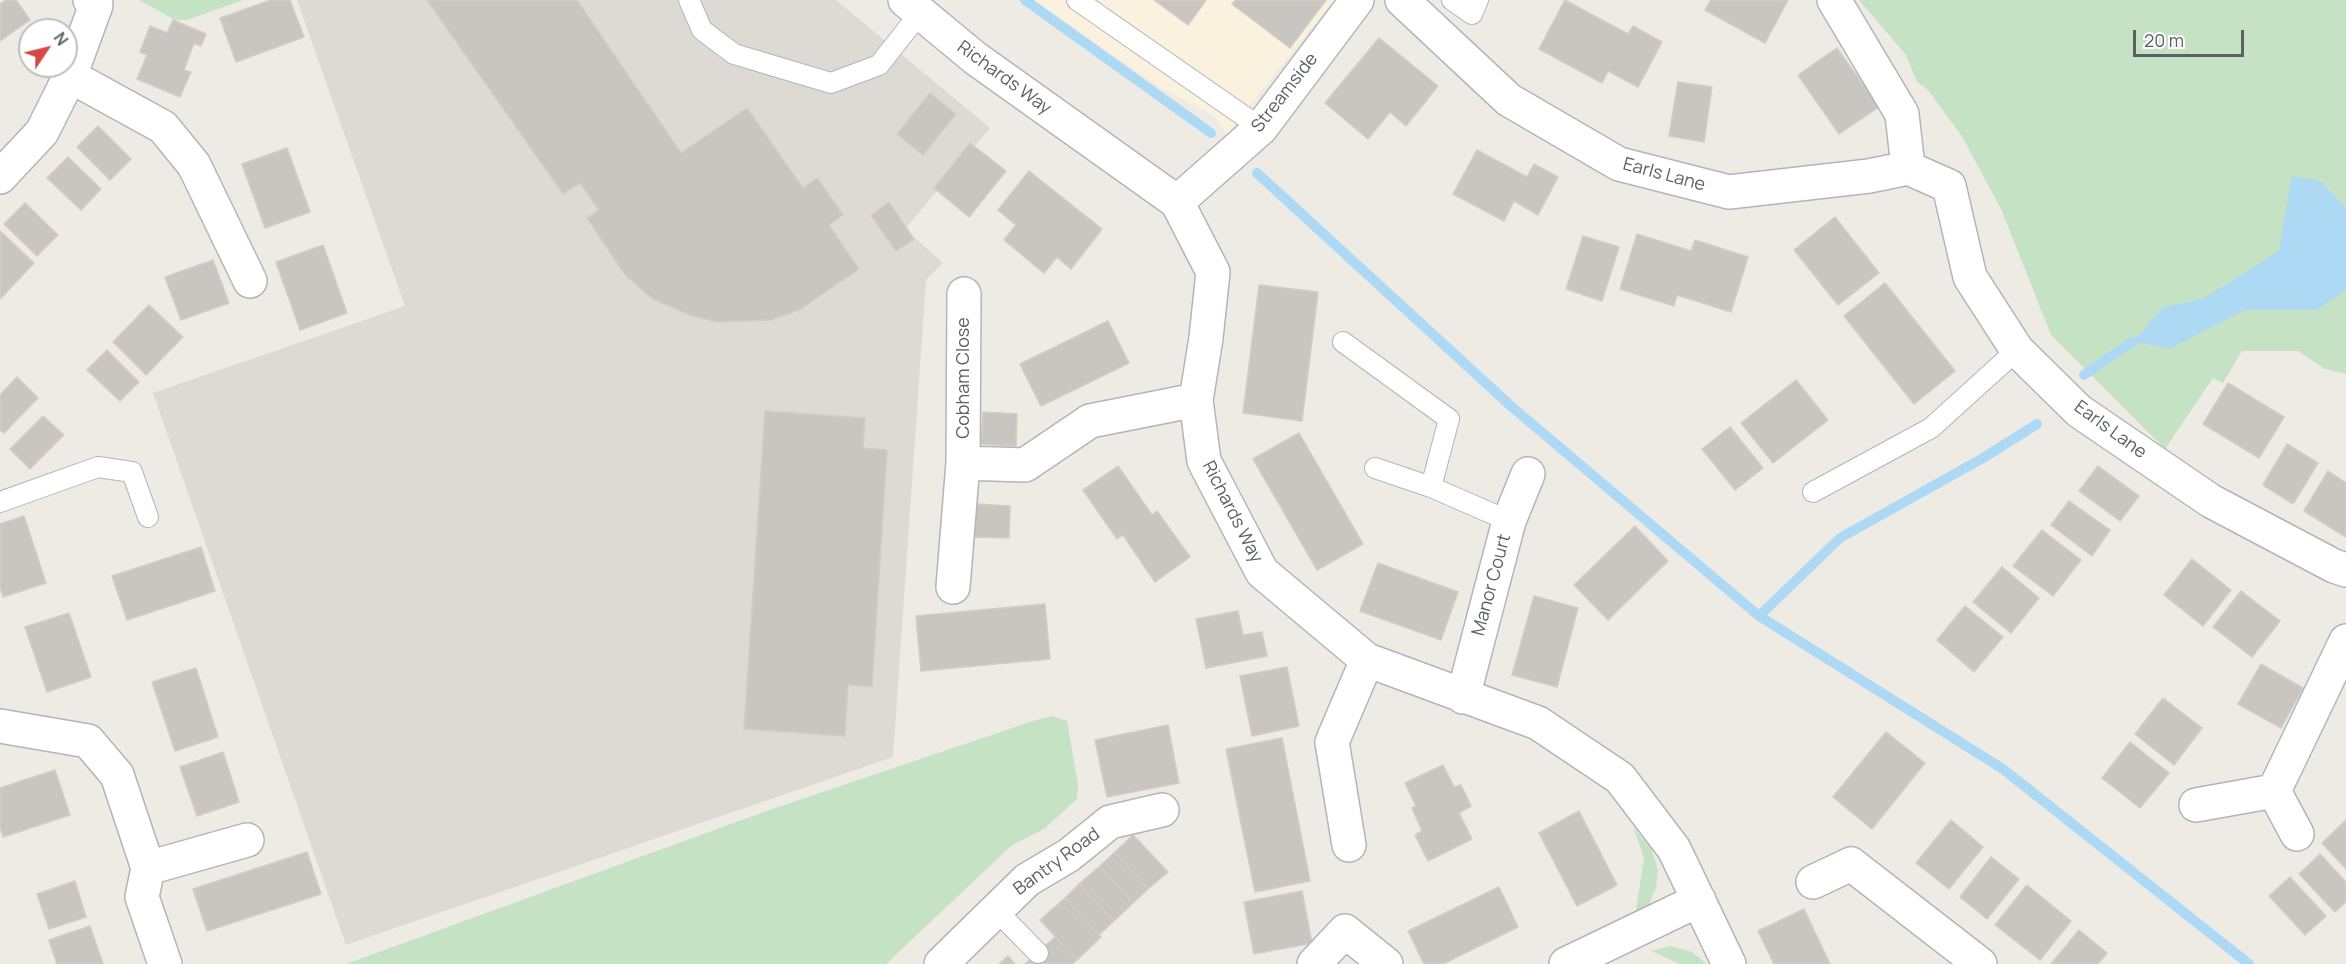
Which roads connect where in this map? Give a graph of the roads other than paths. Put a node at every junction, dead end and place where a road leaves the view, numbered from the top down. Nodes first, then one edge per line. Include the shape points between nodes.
1 (90, 0) edge
2 (689, 0) edge
3 (1077, 0) edge
4 (1357, 0) edge
5 (1402, 0) edge
6 (1452, 0) edge
7 (1478, 0) edge
8 (1834, 0) edge
9 (913, 6) edge
10 (1435, 13) edge
11 (78, 54) edge
12 (69, 78) edge
13 (74, 78) edge
14 (1261, 128) junction
15 (1908, 168) junction
16 (0, 177) edge
17 (1177, 202) junction
18 (250, 280) dead end
19 (964, 294) dead end
20 (1343, 342) dead end
21 (2017, 350) junction
22 (1196, 400) junction
23 (963, 463) junction
24 (1375, 468) dead end
25 (1527, 474) dead end
26 (1431, 487) junction
27 (1813, 492) dead end
28 (0, 502) edge
29 (148, 517) dead end
30 (1509, 521) junction
31 (2346, 570) edge
32 (953, 587) dead end
33 (2346, 641) edge
34 (1367, 660) junction
35 (1463, 697) junction
36 (0, 726) edge
37 (2274, 790) junction
38 (2196, 805) dead end
39 (1162, 810) dead end
40 (2297, 834) dead end
41 (247, 840) dead end
42 (1349, 846) dead end
43 (148, 868) junction
44 (1813, 882) dead end
45 (1699, 900) junction
46 (996, 910) junction
47 (1038, 953) dead end
48 (165, 964) edge
49 (941, 964) edge
50 (1314, 964) edge
51 (1386, 964) edge
52 (1566, 964) edge
53 (1729, 964) edge
54 (1980, 964) edge

1 - 11 street via 96,5
2 - 9 lane via 702,30 734,54 831,83 879,65
3 - 14 lane
4 - 14 street, Streamside
5 - 10 street, Earls Lane
6 - 7 lane via 1473,14
8 - 15 street via 1902,114
9 - 17 street, Richards Way via 975,58
10 - 15 street, Earls Lane via 1509,100 1619,164 1729,192
12 - 16 street via 42,132
13 - 18 street via 163,126 194,165
14 - 17 street, Streamside
15 - 21 street, Earls Lane via 1949,186 1970,277
17 - 22 street, Richards Way via 1213,273
19 - 23 street, Cobham Close
20 - 26 lane via 1449,419
21 - 27 lane via 1931,428
21 - 31 street, Earls Lane via 2079,411 2211,501
22 - 23 street, Cobham Close via 1090,421 1025,465
22 - 34 street, Richards Way via 1204,461 1262,572
23 - 32 street, Cobham Close
24 - 26 lane
25 - 30 street, Manor Court
26 - 30 lane
28 - 29 lane via 98,467 132,472
30 - 35 street, Manor Court
33 - 37 street
34 - 35 street, Richards Way
34 - 42 street via 1332,742
35 - 45 street, Richards Way via 1538,723 1620,778 1674,849
36 - 43 street via 88,741 117,775
37 - 38 street
37 - 40 street
39 - 46 street, Bantry Road via 1110,822 1069,855 1027,880
41 - 43 street
43 - 48 street via 142,897
44 - 54 street via 1851,864
45 - 52 street
45 - 53 street, Richards Way
46 - 47 lane
46 - 49 street, Bantry Road
50 - 51 street via 1345,931

